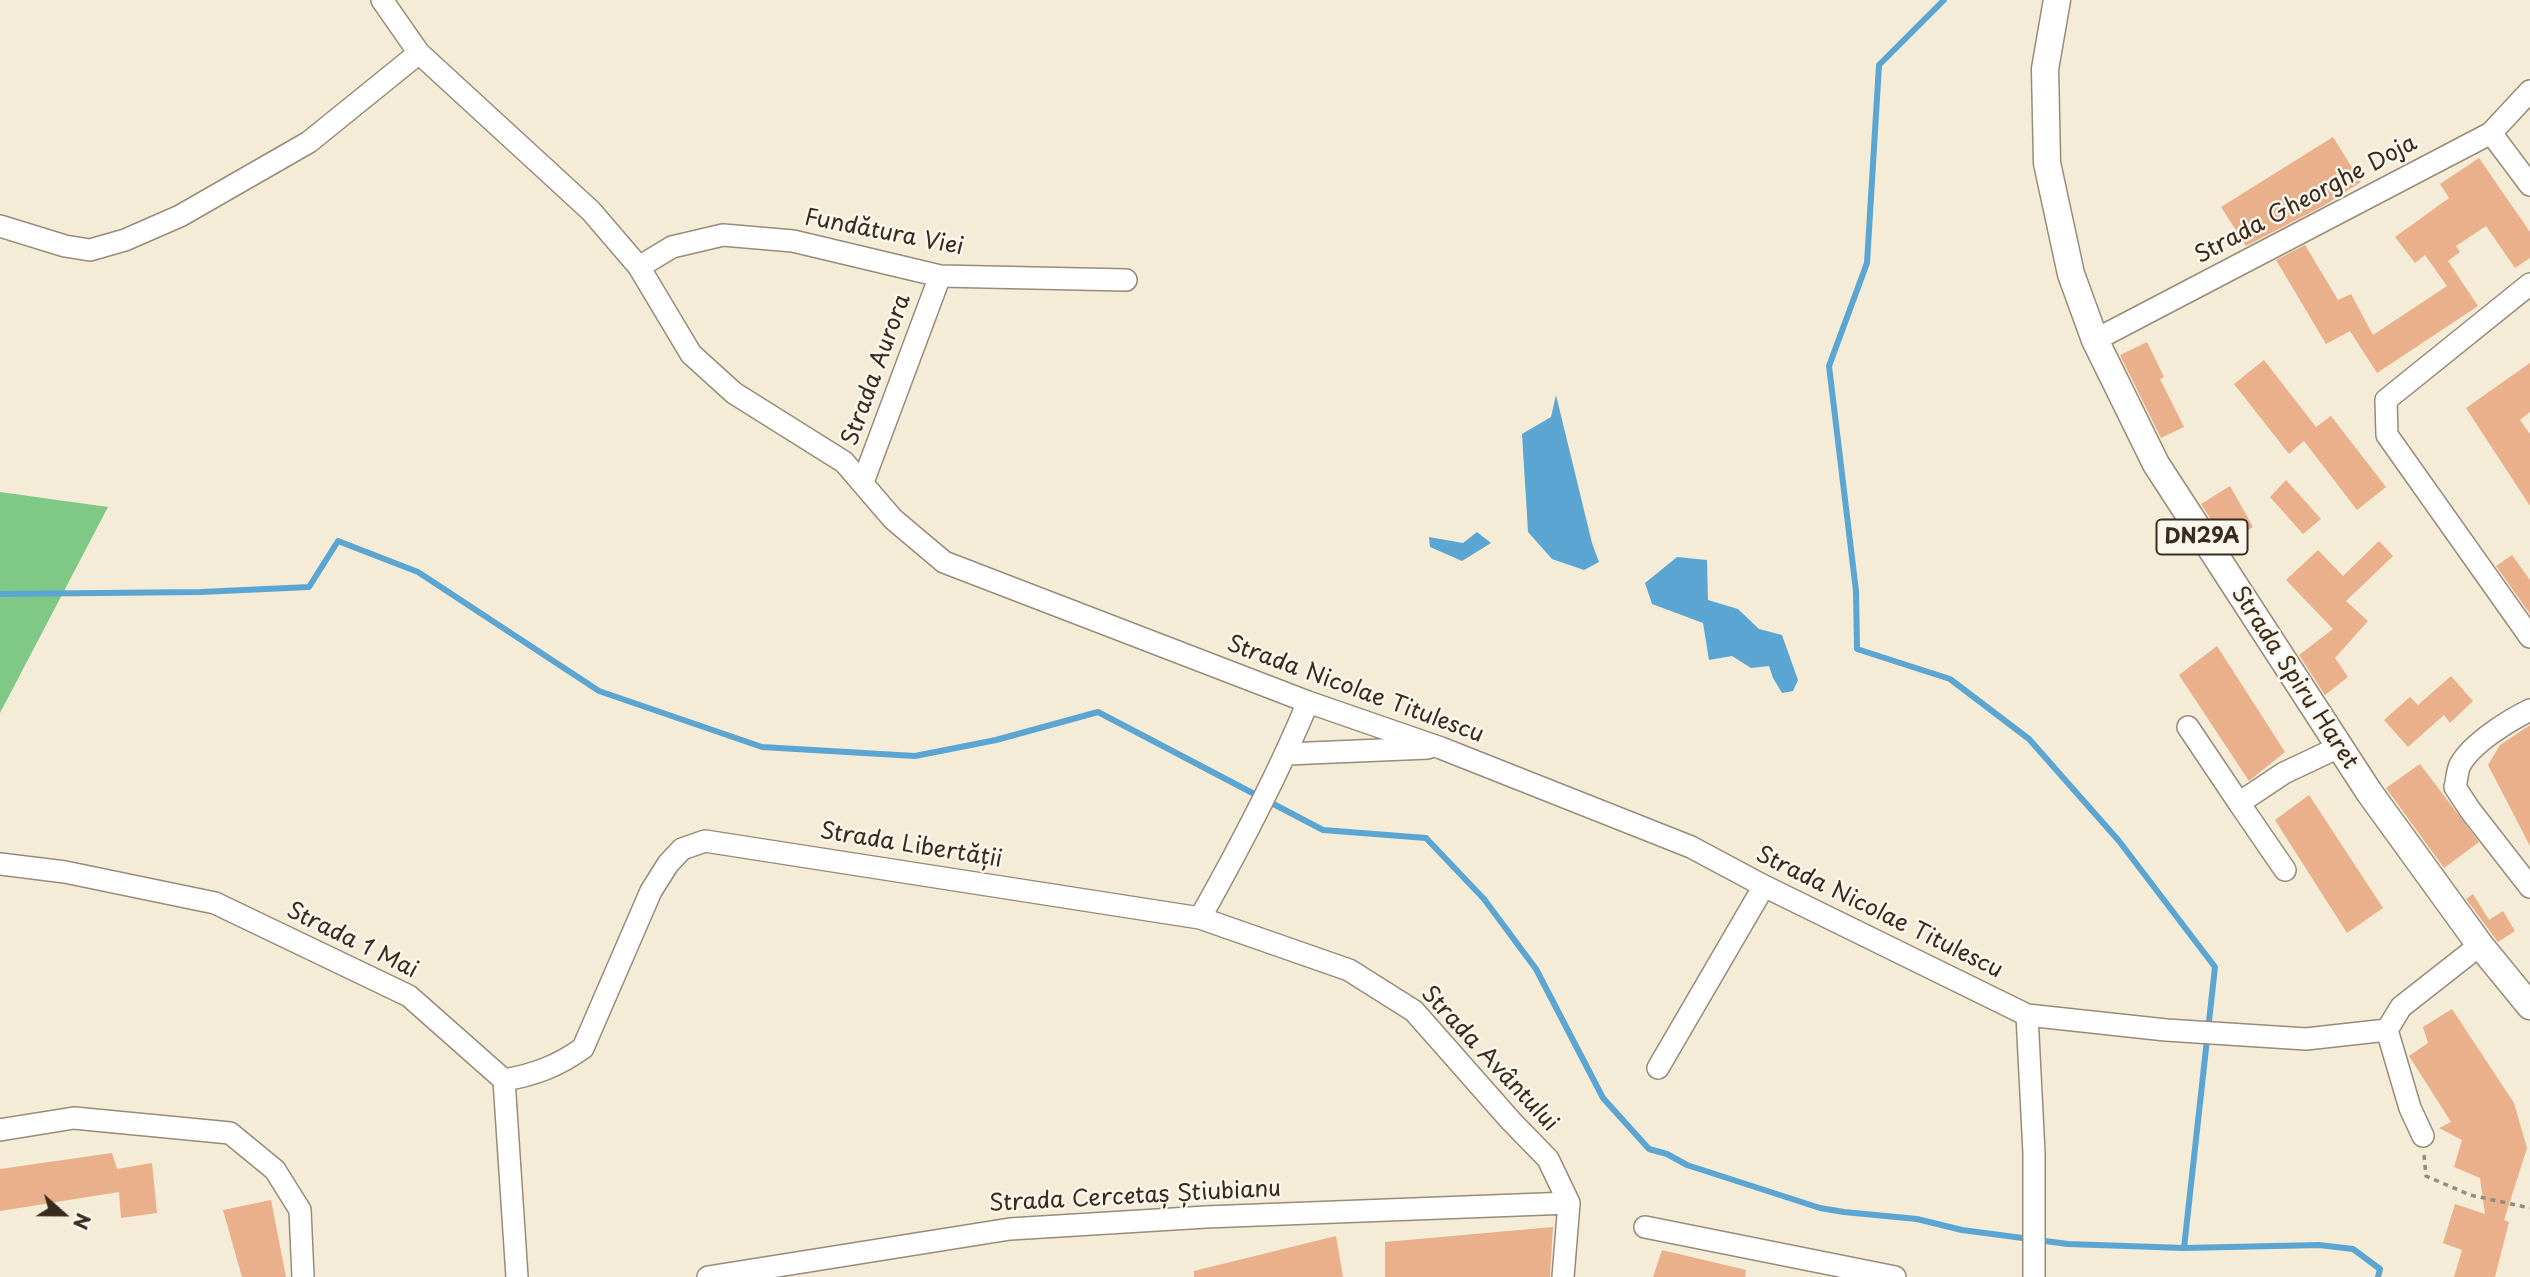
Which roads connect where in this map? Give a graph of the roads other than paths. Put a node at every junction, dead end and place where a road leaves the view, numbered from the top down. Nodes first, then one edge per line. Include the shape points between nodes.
1 (383, 0) edge
2 (2057, 0) edge
3 (419, 53) junction
4 (2530, 91) edge
5 (2491, 134) junction
6 (2530, 185) edge
7 (0, 226) edge
8 (639, 267) junction
9 (940, 276) junction
10 (1126, 280) dead end
11 (2530, 284) edge
12 (2095, 340) junction
13 (863, 482) junction
14 (2530, 637) edge
15 (1308, 702) junction
16 (2530, 710) edge
17 (2188, 727) dead end
18 (2339, 747) junction
19 (1441, 748) junction
20 (1287, 754) junction
21 (2239, 803) junction
22 (0, 864) edge
23 (2285, 870) dead end
24 (1764, 886) junction
25 (2530, 887) edge
26 (1200, 918) junction
27 (2480, 945) junction
28 (2530, 1006) edge
29 (2027, 1015) junction
30 (2387, 1030) junction
31 (1658, 1068) dead end
32 (504, 1080) junction
33 (0, 1130) edge
34 (2423, 1136) road end
35 (1569, 1203) junction
36 (1645, 1227) dead end
37 (2035, 1272) edge
38 (303, 1277) edge
39 (517, 1277) edge
40 (708, 1277) edge
41 (1563, 1277) edge
42 (1895, 1277) edge

1 - 3 street, Strada Nicolae Titulescu
2 - 12 main road, Strada Spiru Haret / DN29A via 2045,69 2047,163 2071,274
3 - 7 street via 309,142 180,216 125,240 90,250
3 - 8 street, Strada Nicolae Titulescu via 591,211
4 - 5 street, Strada Gheorghe Doja
5 - 6 street
5 - 12 street, Strada Gheorghe Doja
8 - 9 street, Fundătura Viei via 672,247 723,235 793,241
8 - 13 street, Strada Nicolae Titulescu via 691,354 734,393 844,462
9 - 10 street, Fundătura Viei
9 - 13 street, Strada Aurora
11 - 14 street via 2386,400 2387,435
12 - 18 main road, Strada Spiru Haret / DN29A via 2156,464
13 - 15 street, Strada Nicolae Titulescu via 893,519 944,562
15 - 19 street, Strada Nicolae Titulescu
15 - 20 street
16 - 25 street via 2506,722 2473,750 2460,765 2455,787
17 - 21 street
18 - 21 street via 2284,773
18 - 27 main road, Strada Spiru Haret / DN29A
19 - 20 street
19 - 24 street, Strada Nicolae Titulescu via 1691,847
20 - 26 street
21 - 23 street
22 - 32 street, Strada 1 Mai via 65,872 215,903 408,996
24 - 29 street, Strada Nicolae Titulescu
24 - 31 street
26 - 32 street, Strada Libertății via 705,841 682,849 651,891 583,1048 531,1076
26 - 35 street, Strada Avântului via 1349,970 1414,1011 1548,1159
27 - 28 main road, Strada Spiru Haret / DN29A
27 - 30 street via 2401,1007
29 - 30 street, Strada Nicolae Titulescu via 2306,1039
29 - 37 street
30 - 34 street
32 - 39 street
33 - 38 street via 74,1118 230,1133 275,1170 300,1210
35 - 40 street, Strada Cercetaș Știubianu via 1010,1229
35 - 41 street
36 - 42 street

